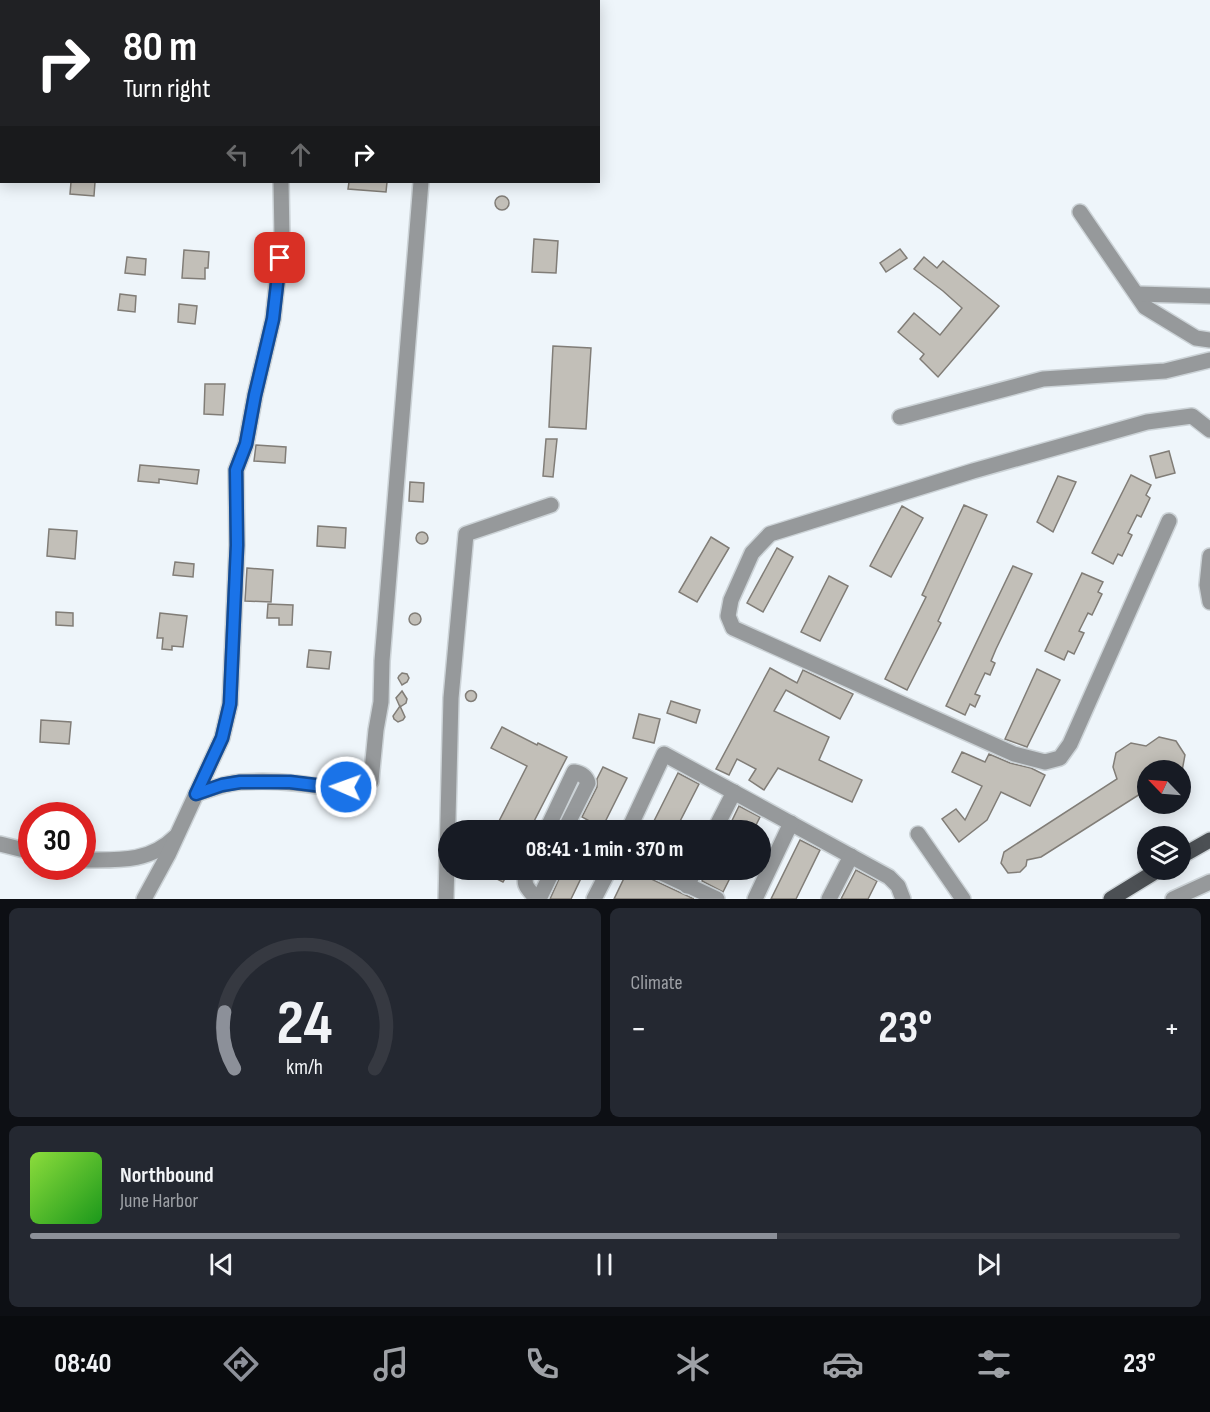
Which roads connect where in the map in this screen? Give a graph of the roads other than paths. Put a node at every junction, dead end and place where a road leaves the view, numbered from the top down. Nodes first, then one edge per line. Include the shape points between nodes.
1 (281, 183) edge
2 (421, 183) edge
3 (1080, 212) dead end
4 (1137, 294) junction
5 (1210, 296) edge
6 (1210, 339) edge
7 (1210, 360) edge
8 (900, 417) dead end
9 (1210, 430) edge
10 (551, 505) dead end
11 (1169, 521) dead end
12 (1210, 556) edge
13 (1210, 602) edge
14 (734, 792) junction
15 (196, 794) junction
16 (551, 820) edge
17 (576, 820) edge
18 (633, 820) edge
19 (720, 820) edge
20 (791, 823) junction
21 (918, 834) dead end
22 (177, 835) junction
23 (1210, 840) edge
24 (0, 844) edge
25 (18, 848) edge
26 (1191, 851) edge
27 (851, 856) junction
28 (96, 860) edge
29 (524, 880) edge
30 (548, 880) edge
31 (604, 880) edge
32 (676, 880) edge
33 (690, 880) edge
34 (1142, 880) edge
35 (1210, 882) edge
36 (687, 885) junction
37 (144, 899) edge
38 (446, 899) edge
39 (538, 899) edge
40 (594, 899) edge
41 (717, 899) edge
42 (755, 899) edge
43 (830, 899) edge
44 (903, 899) edge
45 (963, 899) edge
46 (1111, 899) edge
47 (1173, 899) edge

1 - 15 street via 282,237 273,319 246,444 236,470 230,704 222,738
2 - 15 street via 381,702 371,781 362,786 331,787 240,782
3 - 4 street
4 - 5 street
4 - 6 street via 1145,307 1196,338
7 - 8 street via 1165,370 1042,379
9 - 11 street via 1192,416 1147,422 770,534 752,553 728,616 733,628 1014,754 1045,762 1060,758 1070,744
10 - 38 street via 466,534 451,698
12 - 13 street
14 - 18 street via 664,754
14 - 19 street
14 - 20 street
15 - 22 street
16 - 17 street via 574,772 588,783
20 - 27 street
20 - 42 street
21 - 45 street
22 - 28 street via 150,854
22 - 37 street
23 - 26 main road
24 - 25 street
27 - 43 street
27 - 44 street via 889,877
29 - 39 street
30 - 39 street
31 - 40 street
32 - 36 street
33 - 36 street
34 - 46 main road
35 - 47 street
36 - 41 street

